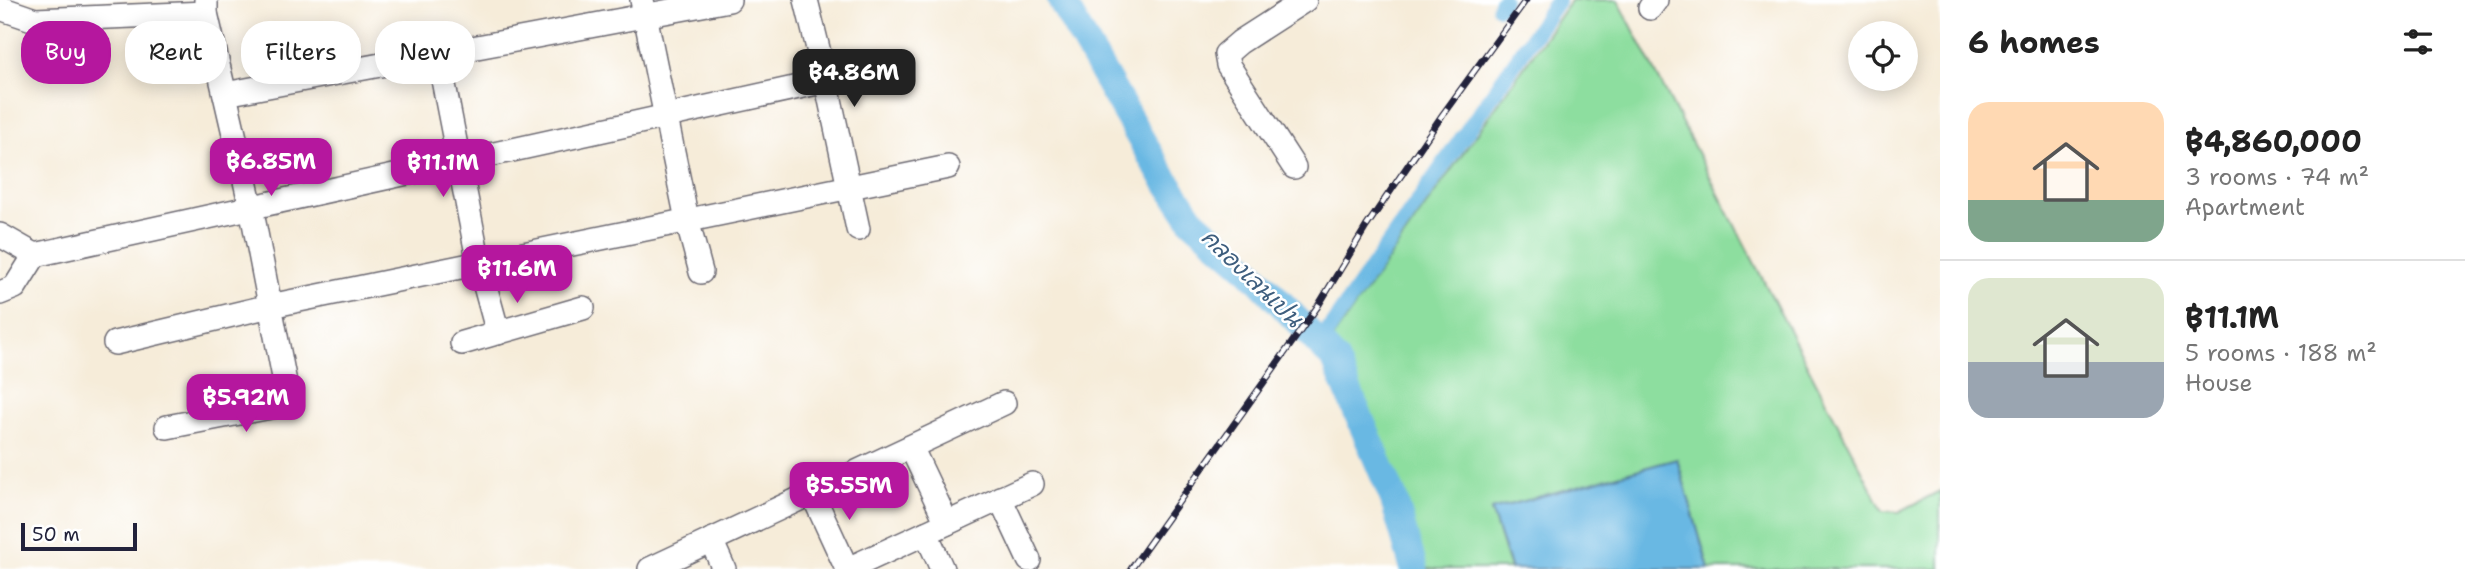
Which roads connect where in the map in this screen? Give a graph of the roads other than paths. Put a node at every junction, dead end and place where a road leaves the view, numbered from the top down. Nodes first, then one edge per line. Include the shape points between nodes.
1 (729, 0) edge
2 (806, 0) edge
3 (1305, 0) edge
4 (206, 7) edge
5 (0, 8) edge
6 (643, 8) edge
7 (475, 46) edge
8 (375, 66) edge
9 (826, 81) junction
10 (444, 84) edge
11 (225, 94) junction
12 (665, 117) junction
13 (458, 162) junction
14 (948, 167) dead end
15 (1294, 167) dead end
16 (848, 187) junction
17 (251, 207) junction
18 (687, 220) junction
19 (858, 229) dead end
20 (0, 234) edge
21 (35, 255) junction
22 (479, 264) junction
23 (701, 272) dead end
24 (0, 293) edge
25 (270, 306) junction
26 (583, 308) dead end
27 (498, 333) junction
28 (115, 343) dead end
29 (462, 343) dead end
30 (1004, 403) dead end
31 (166, 426) dead end
32 (911, 447) junction
33 (1032, 484) dead end
34 (812, 494) junction
35 (1000, 499) junction
36 (947, 523) junction
37 (926, 533) junction
38 (711, 540) junction
39 (1028, 560) dead end
40 (853, 568) edge
41 (650, 569) edge
42 (724, 569) edge
43 (942, 569) edge

1 - 6 street
2 - 9 street
3 - 15 street via 1226,54 1228,65
4 - 5 street via 35,20
4 - 11 street
6 - 7 street
6 - 12 street
8 - 11 street
9 - 12 street
9 - 16 street
10 - 13 street
11 - 17 street
12 - 13 street
12 - 18 street
13 - 17 street
13 - 22 street
14 - 16 street
16 - 18 street
16 - 19 street
17 - 21 street
17 - 25 street
18 - 22 street
18 - 23 street
20 - 21 street
21 - 24 street via 15,287
22 - 25 street
22 - 27 street
25 - 28 street
25 - 31 street via 287,393 284,401
26 - 27 street
27 - 29 street
30 - 32 street
32 - 34 street
32 - 36 street
33 - 35 street
34 - 38 street
34 - 40 street
35 - 36 street
35 - 39 street
36 - 37 street
37 - 40 street
37 - 43 street
38 - 41 street
38 - 42 street

